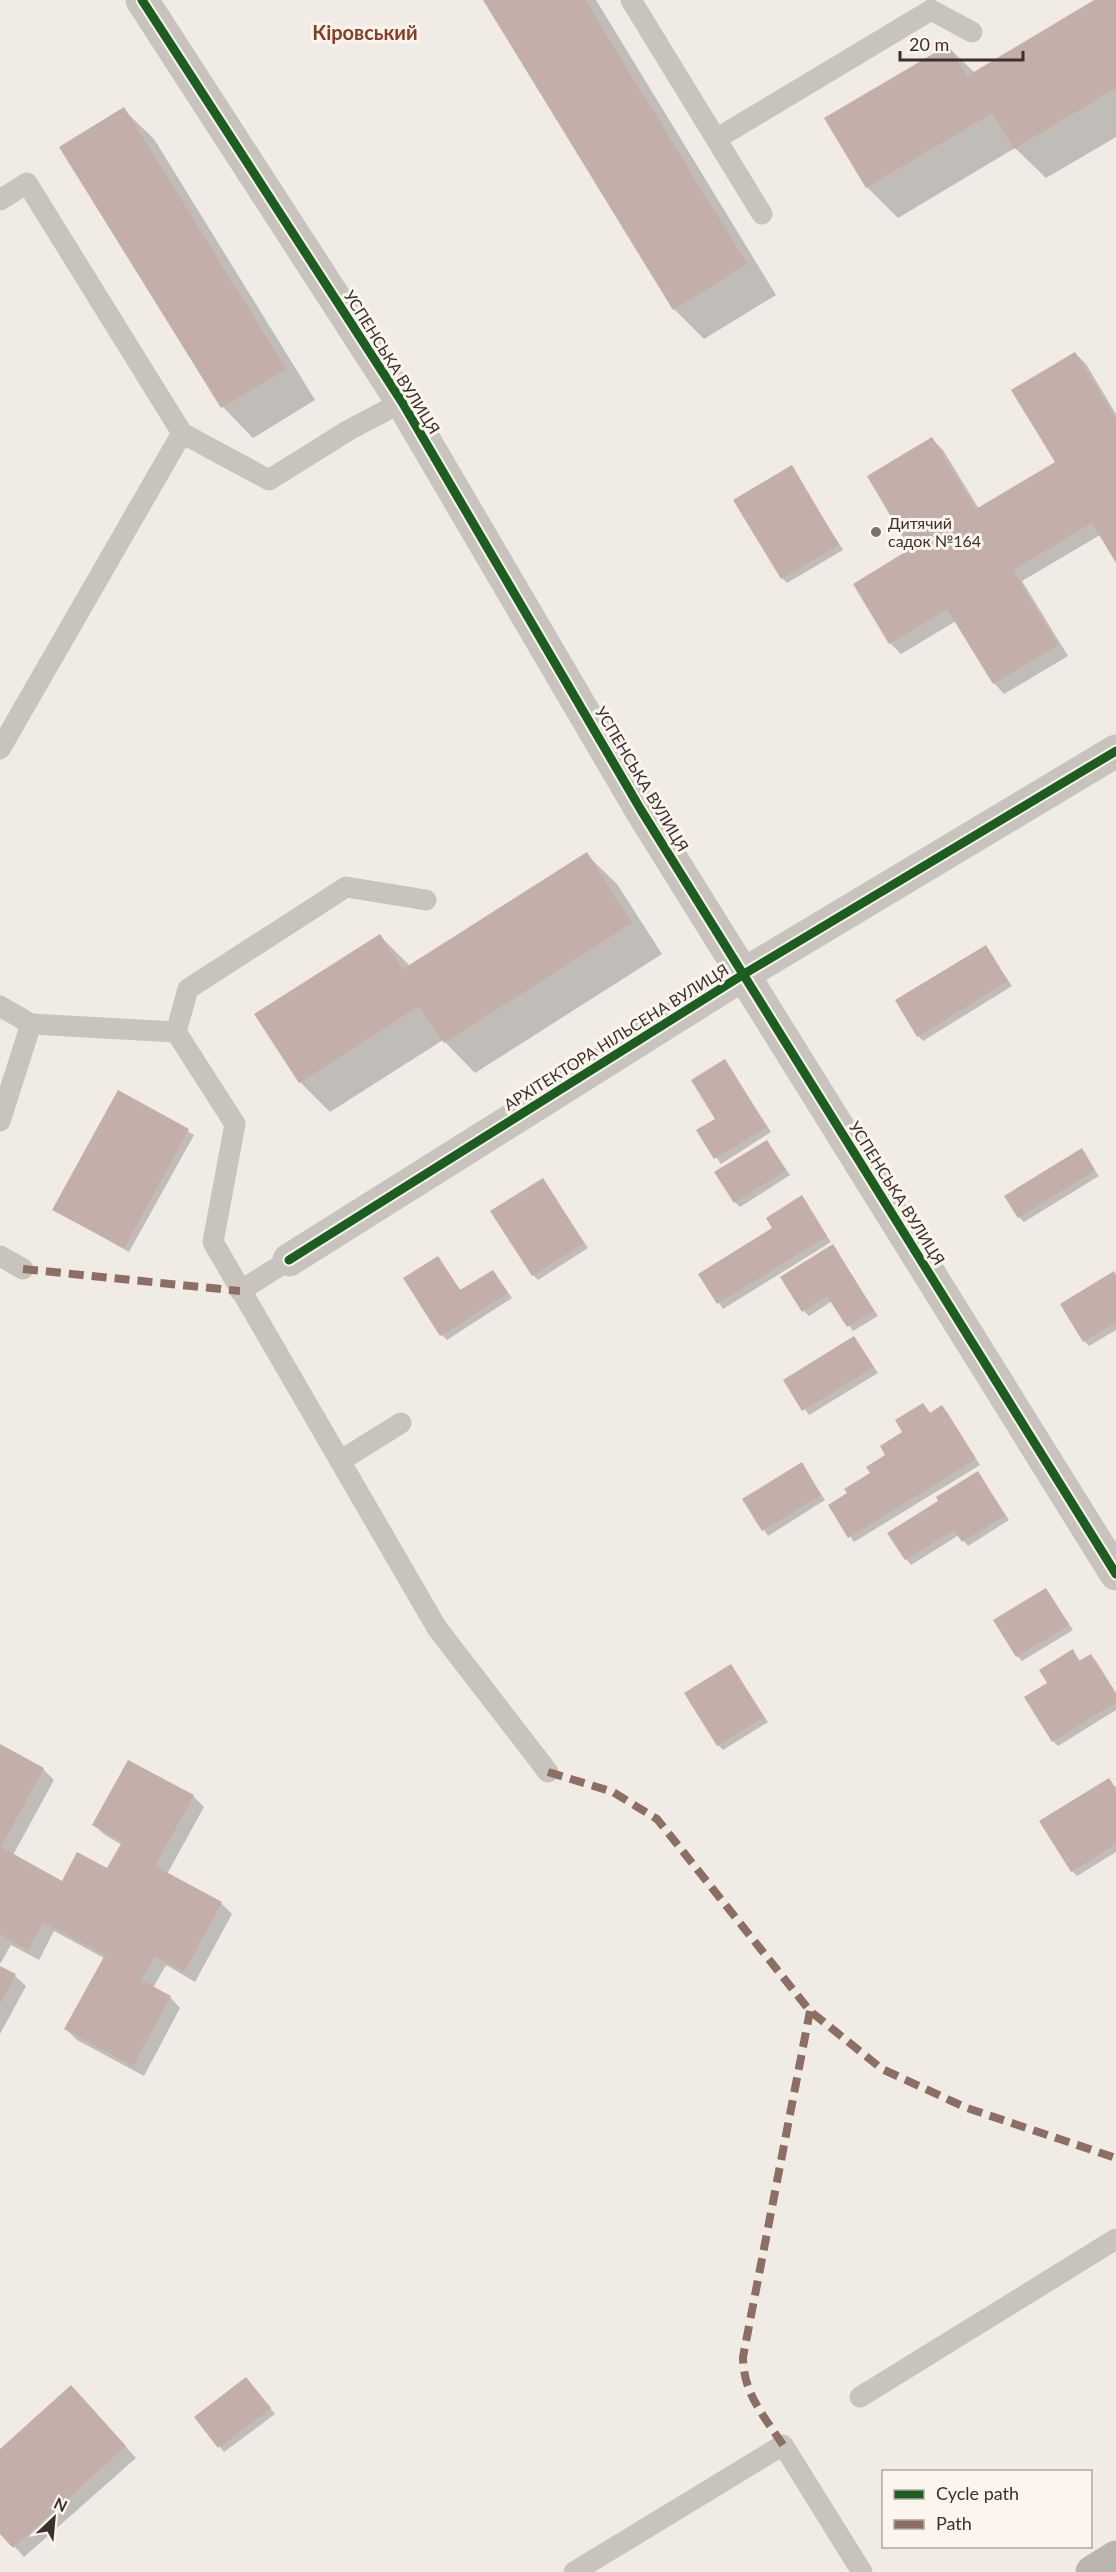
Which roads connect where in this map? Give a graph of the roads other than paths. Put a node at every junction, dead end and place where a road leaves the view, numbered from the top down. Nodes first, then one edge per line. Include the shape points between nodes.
1 (142, 0) edge
2 (631, 0) edge
3 (972, 32) dead end
4 (716, 139) junction
5 (0, 200) edge
6 (762, 214) dead end
7 (402, 402) junction
8 (182, 433) junction
9 (0, 749) edge
10 (1116, 751) edge
11 (426, 900) dead end
12 (744, 974) junction
13 (0, 1006) edge
14 (31, 1024) junction
15 (176, 1032) junction
16 (0, 1120) edge
17 (0, 1256) edge
18 (289, 1260) joint
19 (23, 1269) dead end
20 (240, 1291) junction
21 (401, 1423) dead end
22 (340, 1461) junction
23 (1116, 1575) edge
24 (548, 1772) dead end
25 (1116, 2239) edge
26 (860, 2397) dead end
27 (1116, 2557) edge
28 (574, 2572) edge
29 (862, 2572) edge
30 (1092, 2572) edge

1 - 7 street, УСПЕНСЬКА ВУЛИЦЯ
2 - 4 lane
3 - 4 lane via 931,10
4 - 6 lane
5 - 8 lane via 27,183
7 - 8 lane via 269,480
7 - 12 street, УСПЕНСЬКА ВУЛИЦЯ via 641,810
8 - 9 lane
10 - 12 street, АРХІТЕКТОРА НІЛЬСЕНА ВУЛИЦЯ
11 - 15 lane via 346,888 188,989
12 - 18 street, АРХІТЕКТОРА НІЛЬСЕНА ВУЛИЦЯ
12 - 23 street, УСПЕНСЬКА ВУЛИЦЯ
13 - 14 lane
14 - 15 lane
14 - 16 lane
15 - 20 lane via 235,1125 213,1242
17 - 19 lane
18 - 20 lane
20 - 22 lane
21 - 22 lane
22 - 24 lane via 437,1628
25 - 26 lane
27 - 30 main road
28 - 29 lane via 783,2445

